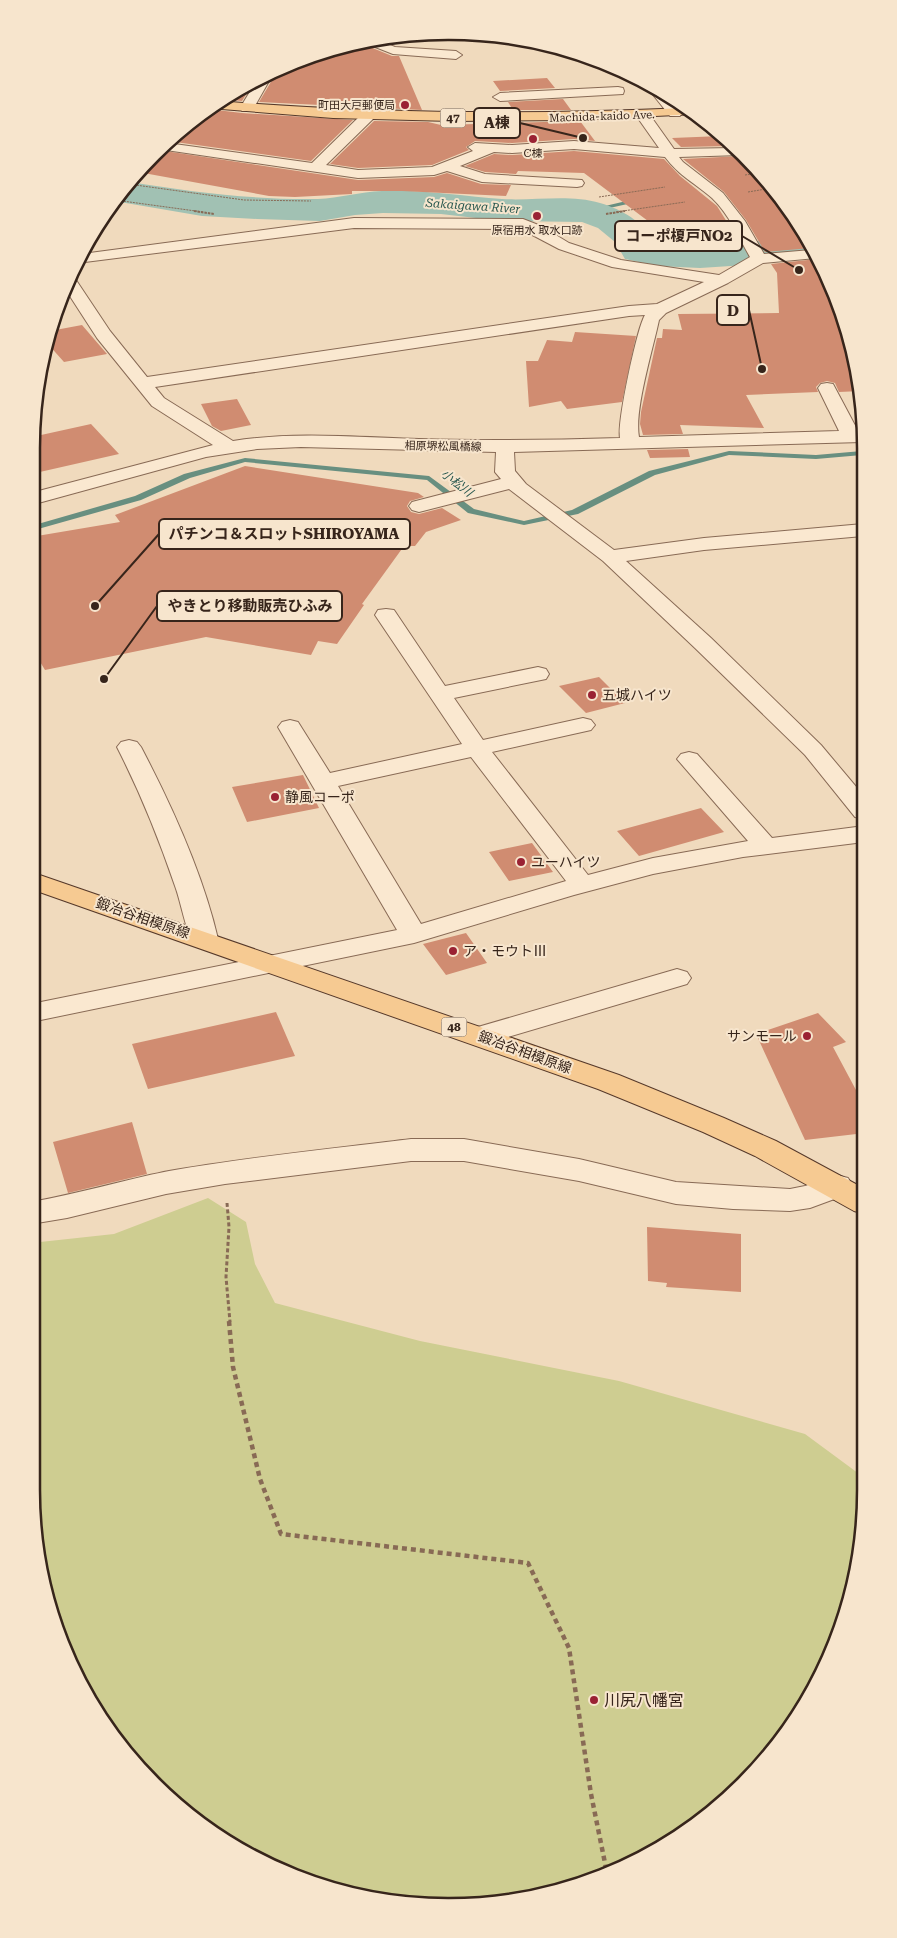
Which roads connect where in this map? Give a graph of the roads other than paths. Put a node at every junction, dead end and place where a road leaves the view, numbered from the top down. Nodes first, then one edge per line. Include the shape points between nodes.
1 (383, 45) edge
2 (456, 55) dead end
3 (607, 77) dead end
4 (260, 87) edge
5 (618, 91) junction
6 (500, 97) dead end
7 (669, 105) edge
8 (227, 106) edge
9 (247, 108) junction
10 (675, 112) junction
11 (679, 112) edge
12 (639, 115) junction
13 (368, 116) junction
14 (464, 147) dead end
15 (172, 148) edge
16 (492, 148) junction
17 (729, 152) edge
18 (670, 153) junction
19 (449, 167) junction
20 (315, 168) junction
21 (576, 182) dead end
22 (757, 254) junction
23 (807, 254) edge
24 (87, 258) edge
25 (722, 280) junction
26 (73, 288) edge
27 (660, 309) junction
28 (144, 382) junction
29 (827, 388) dead end
30 (856, 432) edge
31 (857, 436) edge
32 (630, 442) junction
33 (229, 447) junction
34 (505, 447) junction
35 (514, 482) junction
36 (40, 497) edge
37 (419, 506) dead end
38 (857, 531) edge
39 (610, 557) junction
40 (386, 615) dead end
41 (538, 674) dead end
42 (439, 694) junction
43 (583, 725) dead end
44 (290, 726) dead end
45 (129, 747) dead end
46 (477, 749) junction
47 (689, 759) dead end
48 (324, 782) junction
49 (857, 803) edge
50 (857, 835) edge
51 (766, 846) junction
52 (40, 883) edge
53 (582, 884) junction
54 (414, 935) junction
55 (204, 940) junction
56 (272, 963) junction
57 (677, 978) dead end
58 (40, 1011) edge
59 (481, 1036) junction
60 (836, 1186) junction
61 (857, 1198) edge
62 (40, 1211) edge

1 - 2 street via 392,50
3 - 5 street
4 - 9 street
5 - 6 street
5 - 12 street
7 - 10 street
8 - 9 main road, Machida-kaido Ave. / 47
9 - 13 main road, Machida-kaido Ave. / 47
10 - 11 main road, Machida-kaido Ave. / 47
10 - 12 main road, Machida-kaido Ave. / 47
12 - 13 main road, Machida-kaido Ave. / 47 via 508,119
12 - 18 street
13 - 20 street
14 - 16 street
15 - 20 street
16 - 18 street via 574,146
16 - 19 street
17 - 18 street
18 - 22 street via 678,165 718,196
19 - 20 street via 428,172 358,174
19 - 21 street via 482,178
22 - 23 street
22 - 25 street
24 - 25 street via 354,223 523,224 564,246 618,264
25 - 27 street
26 - 28 street via 103,334
27 - 28 street
27 - 32 street via 651,319 648,330 631,406
28 - 33 street via 158,402
29 - 30 street
31 - 32 street, 相原堺松風橋線
32 - 34 street, 相原堺松風橋線
33 - 34 street, 相原堺松風橋線 via 301,441
33 - 36 street, 相原堺松風橋線
34 - 35 street via 505,472
35 - 37 street
35 - 39 street
38 - 39 street
39 - 49 street via 774,710 813,750
40 - 42 street
41 - 42 street
42 - 46 street
43 - 46 street
44 - 48 street
45 - 55 street via 153,793 200,916
46 - 48 street
46 - 53 street
47 - 51 street
48 - 54 street
50 - 51 street
51 - 53 street via 669,863
52 - 55 main road, 鍛冶谷相模原線 / 48
53 - 54 street
54 - 56 street
55 - 56 main road, 鍛冶谷相模原線 / 48
56 - 58 street
56 - 59 main road, 鍛冶谷相模原線 / 48
57 - 59 street
59 - 60 main road, 鍛冶谷相模原線 / 48 via 709,1123
60 - 61 main road, 鍛冶谷相模原線 / 48
60 - 62 street via 810,1197 790,1200 686,1194 569,1169 464,1150 440,1149 225,1173

